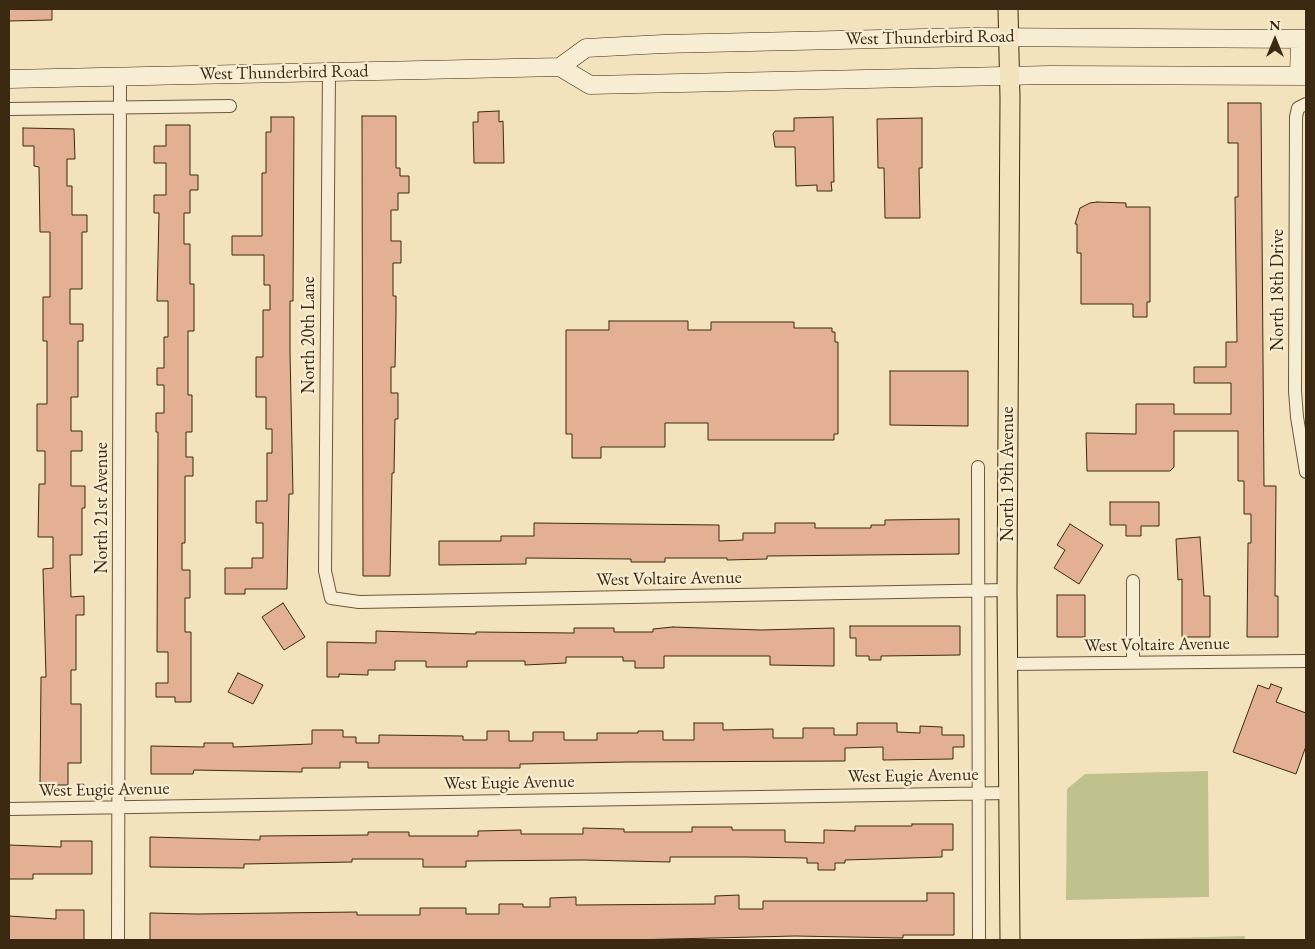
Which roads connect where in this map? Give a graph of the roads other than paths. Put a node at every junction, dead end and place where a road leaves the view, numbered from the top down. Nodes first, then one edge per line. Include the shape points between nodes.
1 (1008, 9) edge
2 (1008, 36) junction
3 (1303, 39) edge
4 (560, 67) junction
5 (329, 72) junction
6 (1009, 76) junction
7 (1303, 76) edge
8 (120, 77) junction
9 (9, 79) edge
10 (230, 106) dead end
11 (1302, 106) edge
12 (121, 107) junction
13 (9, 110) edge
14 (978, 467) dead end
15 (1306, 472) edge
16 (1133, 581) dead end
17 (980, 590) junction
18 (1007, 590) junction
19 (331, 598) joint
20 (1306, 661) edge
21 (1133, 662) junction
22 (1008, 664) junction
23 (979, 793) junction
24 (1009, 793) junction
25 (118, 807) junction
26 (9, 809) edge
27 (118, 940) edge
28 (979, 940) edge
29 (1010, 940) edge

1 - 2 main road, North 19th Avenue
2 - 3 main road, West Thunderbird Road
2 - 4 main road, West Thunderbird Road via 586,48
2 - 6 main road, North 19th Avenue
3 - 7 main road
4 - 5 main road, West Thunderbird Road
4 - 6 main road via 590,85
5 - 8 main road, West Thunderbird Road
5 - 19 street, North 20th Lane via 325,571
6 - 7 main road
6 - 18 main road, North 19th Avenue
8 - 9 main road, West Thunderbird Road
8 - 12 street, North 21st Avenue
10 - 12 street, West Thunderbird Road
11 - 15 street, North 18th Drive via 1296,117 1296,402
12 - 13 street, West Thunderbird Road
12 - 25 street, North 21st Avenue
14 - 17 street, North 19th Avenue
16 - 21 street
17 - 18 street, West Voltaire Avenue
17 - 19 street, West Voltaire Avenue via 359,602
17 - 23 street, North 19th Avenue
18 - 22 main road, North 19th Avenue
20 - 21 street, West Voltaire Avenue
21 - 22 street, West Voltaire Avenue
22 - 24 main road, North 19th Avenue
23 - 24 street, West Eugie Avenue
23 - 25 street, West Eugie Avenue
23 - 28 street, North 19th Avenue
24 - 29 main road, North 19th Avenue
25 - 26 street, West Eugie Avenue
25 - 27 street, North 21st Avenue

